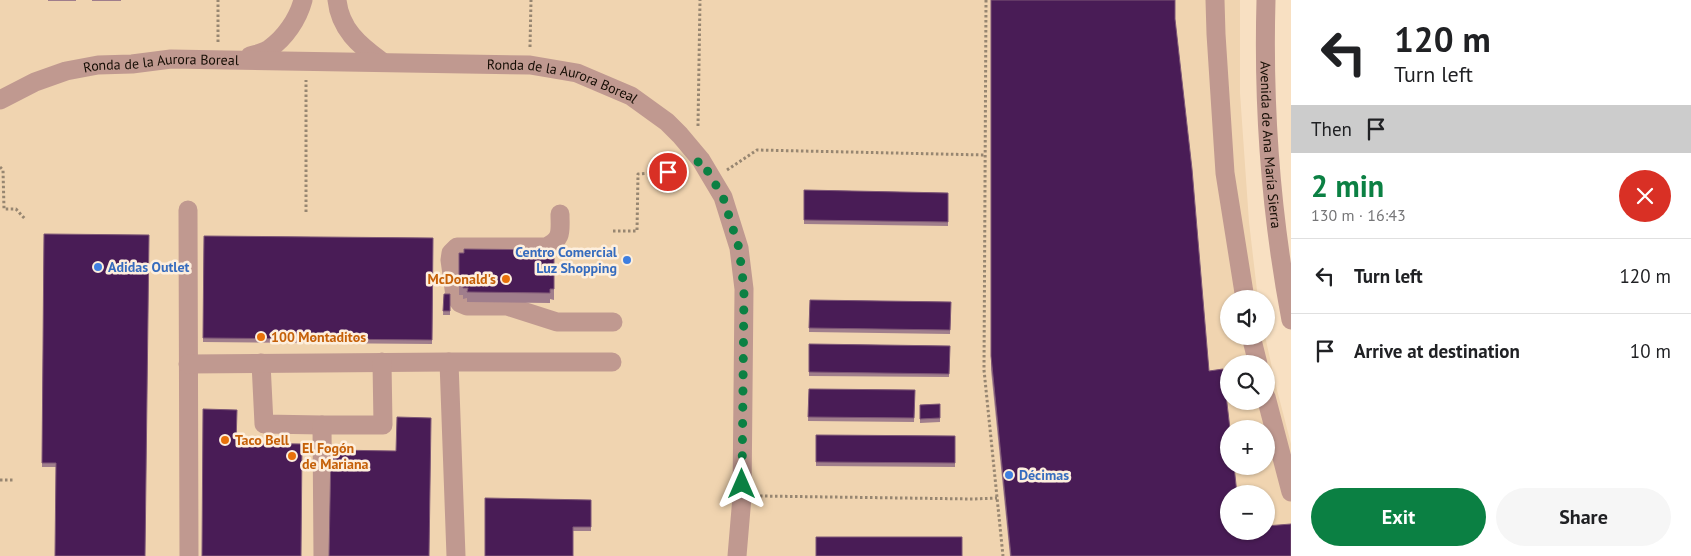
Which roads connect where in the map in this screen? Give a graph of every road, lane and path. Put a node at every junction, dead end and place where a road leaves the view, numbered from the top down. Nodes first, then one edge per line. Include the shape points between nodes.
1 (218, 0) edge
2 (303, 0) edge
3 (337, 0) edge
4 (531, 0) edge
5 (700, 0) edge
6 (986, 0) edge
7 (1215, 0) edge
8 (1266, 0) edge
9 (225, 45) dead end
10 (530, 51) dead end
11 (239, 59) junction
12 (381, 61) junction
13 (306, 74) dead end
14 (0, 100) edge
15 (698, 134) dead end
16 (985, 154) junction
17 (701, 160) junction
18 (0, 167) edge
19 (724, 171) dead end
20 (188, 210) dead end
21 (306, 212) dead end
22 (560, 214) dead end
23 (25, 219) dead end
24 (612, 231) dead end
25 (1244, 290) edge
26 (1291, 320) edge
27 (613, 322) dead end
28 (382, 362) junction
29 (449, 362) junction
30 (612, 362) dead end
31 (262, 363) junction
32 (188, 364) junction
33 (1269, 410) edge
34 (322, 425) junction
35 (0, 480) edge
36 (15, 480) dead end
37 (1291, 492) edge
38 (742, 497) junction
39 (997, 498) junction
40 (189, 556) edge
41 (323, 556) edge
42 (456, 556) edge
43 (737, 556) edge
44 (1003, 556) edge

1 - 9 path via 218,45
2 - 11 street via 289,30 268,50
3 - 12 street via 343,22 351,34 360,46
4 - 10 path
5 - 15 path
6 - 16 path
7 - 25 street via 1225,173
8 - 26 street, Avenida de Ana María Sierra via 1270,168
11 - 12 street, Ronda de la Aurora Boreal
11 - 14 street, Ronda de la Aurora Boreal via 171,59 98,65 66,71
12 - 17 street, Ronda de la Aurora Boreal via 530,65 578,73 630,96 667,122
13 - 21 path
16 - 19 path via 758,150
16 - 39 path via 984,370
17 - 24 path via 682,171 638,174 637,232
17 - 38 street, Ronda de la Aurora Boreal via 723,197 739,248 744,289
18 - 23 path via 3,170 4,208 16,209
20 - 32 street
22 - 27 street via 560,235 556,243 546,247 457,248 451,253 450,260 455,296 467,306 506,306 557,322
28 - 29 street
28 - 31 street
28 - 34 street via 383,425
29 - 30 street
29 - 42 street
31 - 32 street
31 - 34 street via 264,424
32 - 40 street
33 - 37 street
34 - 41 street
35 - 36 path
38 - 39 path
38 - 43 street, Ronda de la Aurora Boreal
39 - 44 path

